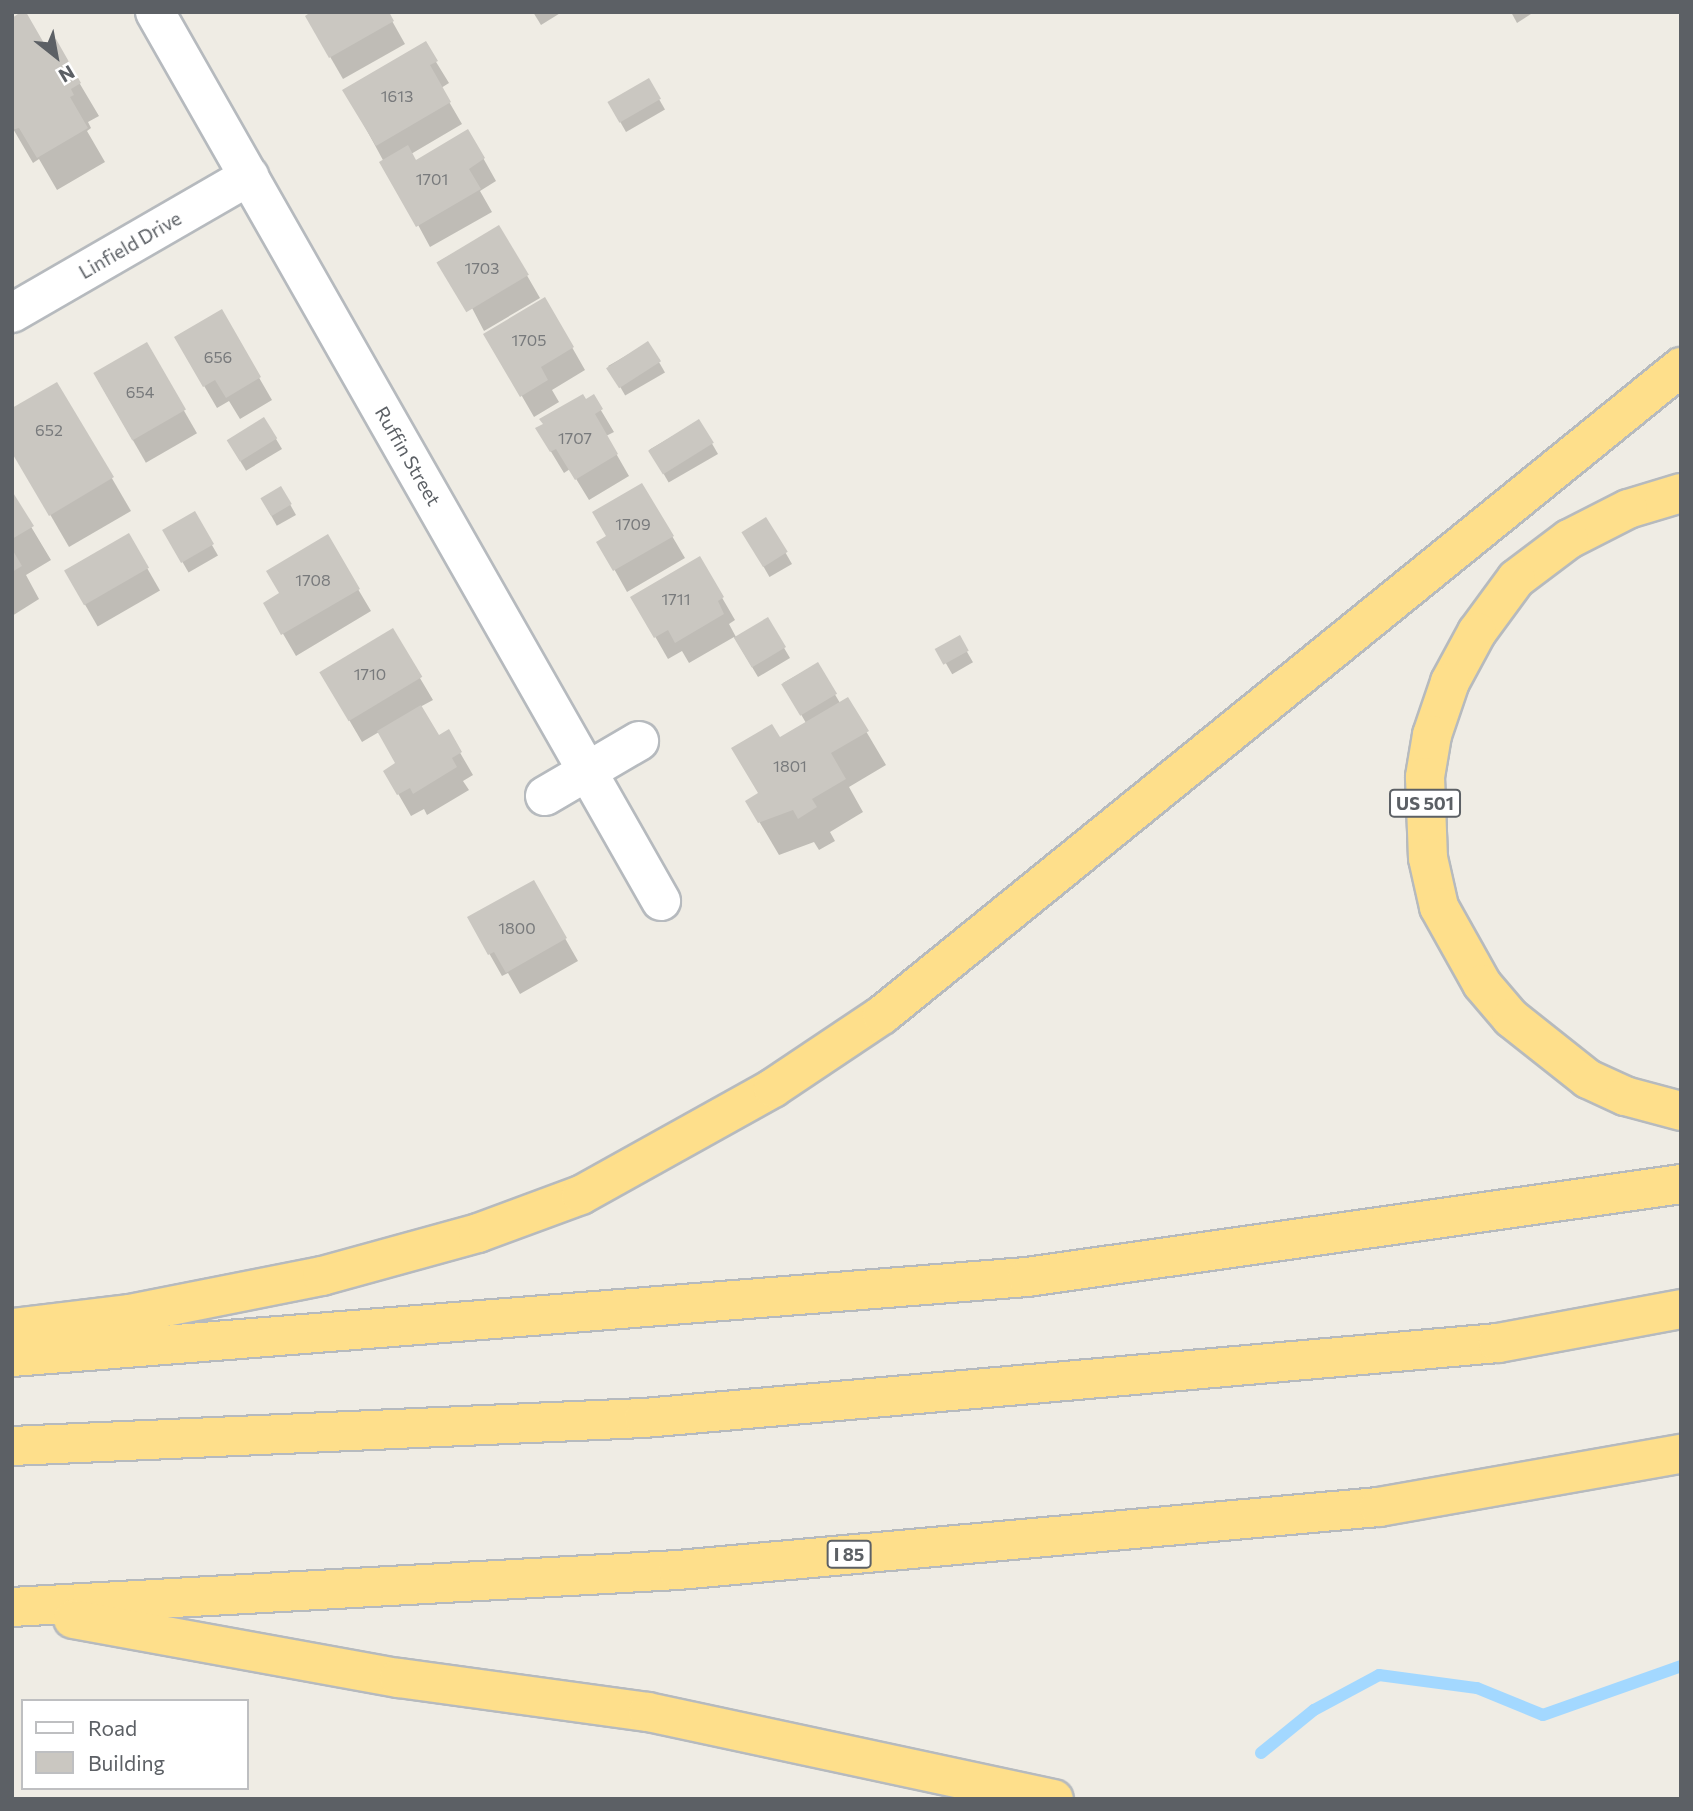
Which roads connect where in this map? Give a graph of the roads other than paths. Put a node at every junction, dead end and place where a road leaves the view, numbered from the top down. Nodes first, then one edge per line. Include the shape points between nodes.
1 (156, 12) edge
2 (249, 176) junction
3 (12, 313) edge
4 (1681, 367) edge
5 (1681, 494) edge
6 (639, 740) dead end
7 (587, 771) junction
8 (545, 796) dead end
9 (660, 901) dead end
10 (1681, 1111) edge
11 (1681, 1184) edge
12 (1681, 1309) edge
13 (12, 1328) edge
14 (12, 1357) edge
15 (12, 1446) edge
16 (1681, 1454) edge
17 (12, 1608) edge
18 (1054, 1799) edge

1 - 2 street, Ruffin Street
2 - 3 street, Linfield Drive
2 - 7 street, Ruffin Street
4 - 13 highway via 882,1015 773,1088 582,1195 478,1233 322,1276 130,1314
5 - 10 highway, US 501 via 1628,509 1593,527 1516,579 1477,632 1450,682 1432,735 1424,812 1439,907 1458,946 1496,1001 1550,1053 1588,1079 1625,1096
6 - 7 street
7 - 8 street
7 - 9 street, Ruffin Street
11 - 14 highway via 1027,1277
12 - 15 highway via 1498,1343 657,1417
16 - 17 highway, I 85 via 1379,1507 678,1570
17 - 18 highway via 399,1678 648,1712

